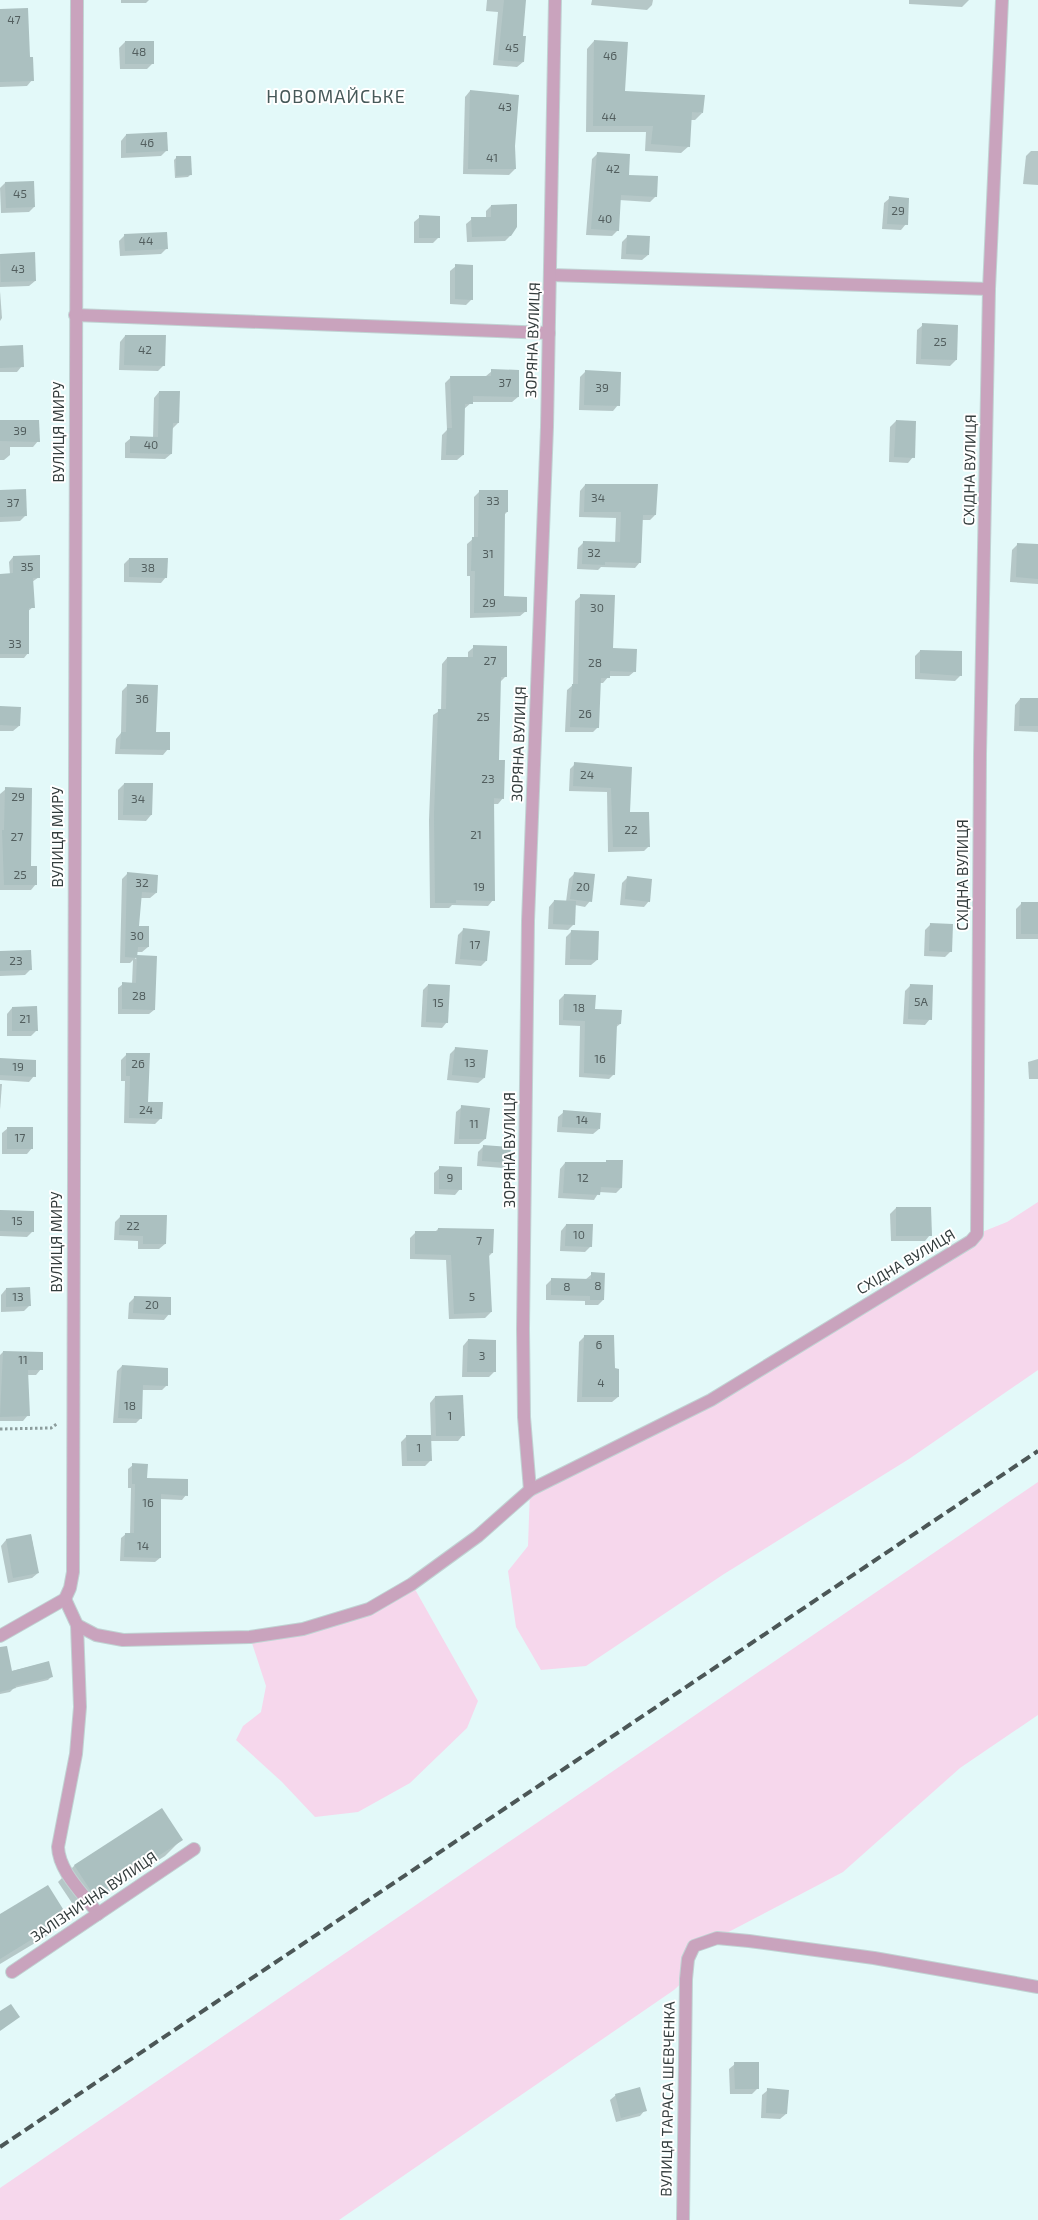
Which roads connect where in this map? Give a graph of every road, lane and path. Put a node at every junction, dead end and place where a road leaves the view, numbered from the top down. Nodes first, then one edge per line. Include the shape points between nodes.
1 (77, 0) edge
2 (555, 0) edge
3 (1002, 0) edge
4 (551, 275) junction
5 (990, 289) junction
6 (75, 315) junction
7 (549, 333) junction
8 (73, 1412) junction
9 (0, 1429) edge
10 (530, 1490) junction
11 (65, 1599) junction
12 (77, 1625) junction
13 (0, 1636) edge
14 (194, 1849) dead end
15 (98, 1914) junction
16 (12, 1972) dead end
17 (1038, 1987) edge
18 (683, 2220) edge

1 - 6 street, ВУЛИЦЯ МИРУ
2 - 4 street, ЗОРЯНА ВУЛИЦЯ
3 - 5 street, СХІДНА ВУЛИЦЯ
4 - 5 street
4 - 7 street, ЗОРЯНА ВУЛИЦЯ
5 - 10 street, СХІДНА ВУЛИЦЯ via 980,754 977,1234 971,1241 711,1400
6 - 7 street
6 - 8 street, ВУЛИЦЯ МИРУ
7 - 10 street, ЗОРЯНА ВУЛИЦЯ via 528,921 523,1329 524,1417
8 - 9 path via 50,1428
8 - 11 street, ВУЛИЦЯ МИРУ via 73,1572
10 - 12 street via 478,1536 412,1584 369,1609 303,1629 250,1637 124,1640 96,1634
11 - 12 street
11 - 13 street
12 - 15 street via 80,1707 76,1754 58,1855 62,1866
14 - 15 street, ЗАЛІЗНИЧНА ВУЛИЦЯ
15 - 16 street, ЗАЛІЗНИЧНА ВУЛИЦЯ
17 - 18 street, ВУЛИЦЯ ТАРАСА ШЕВЧЕНКА via 874,1958 717,1938 694,1946 688,1959 686,1978

